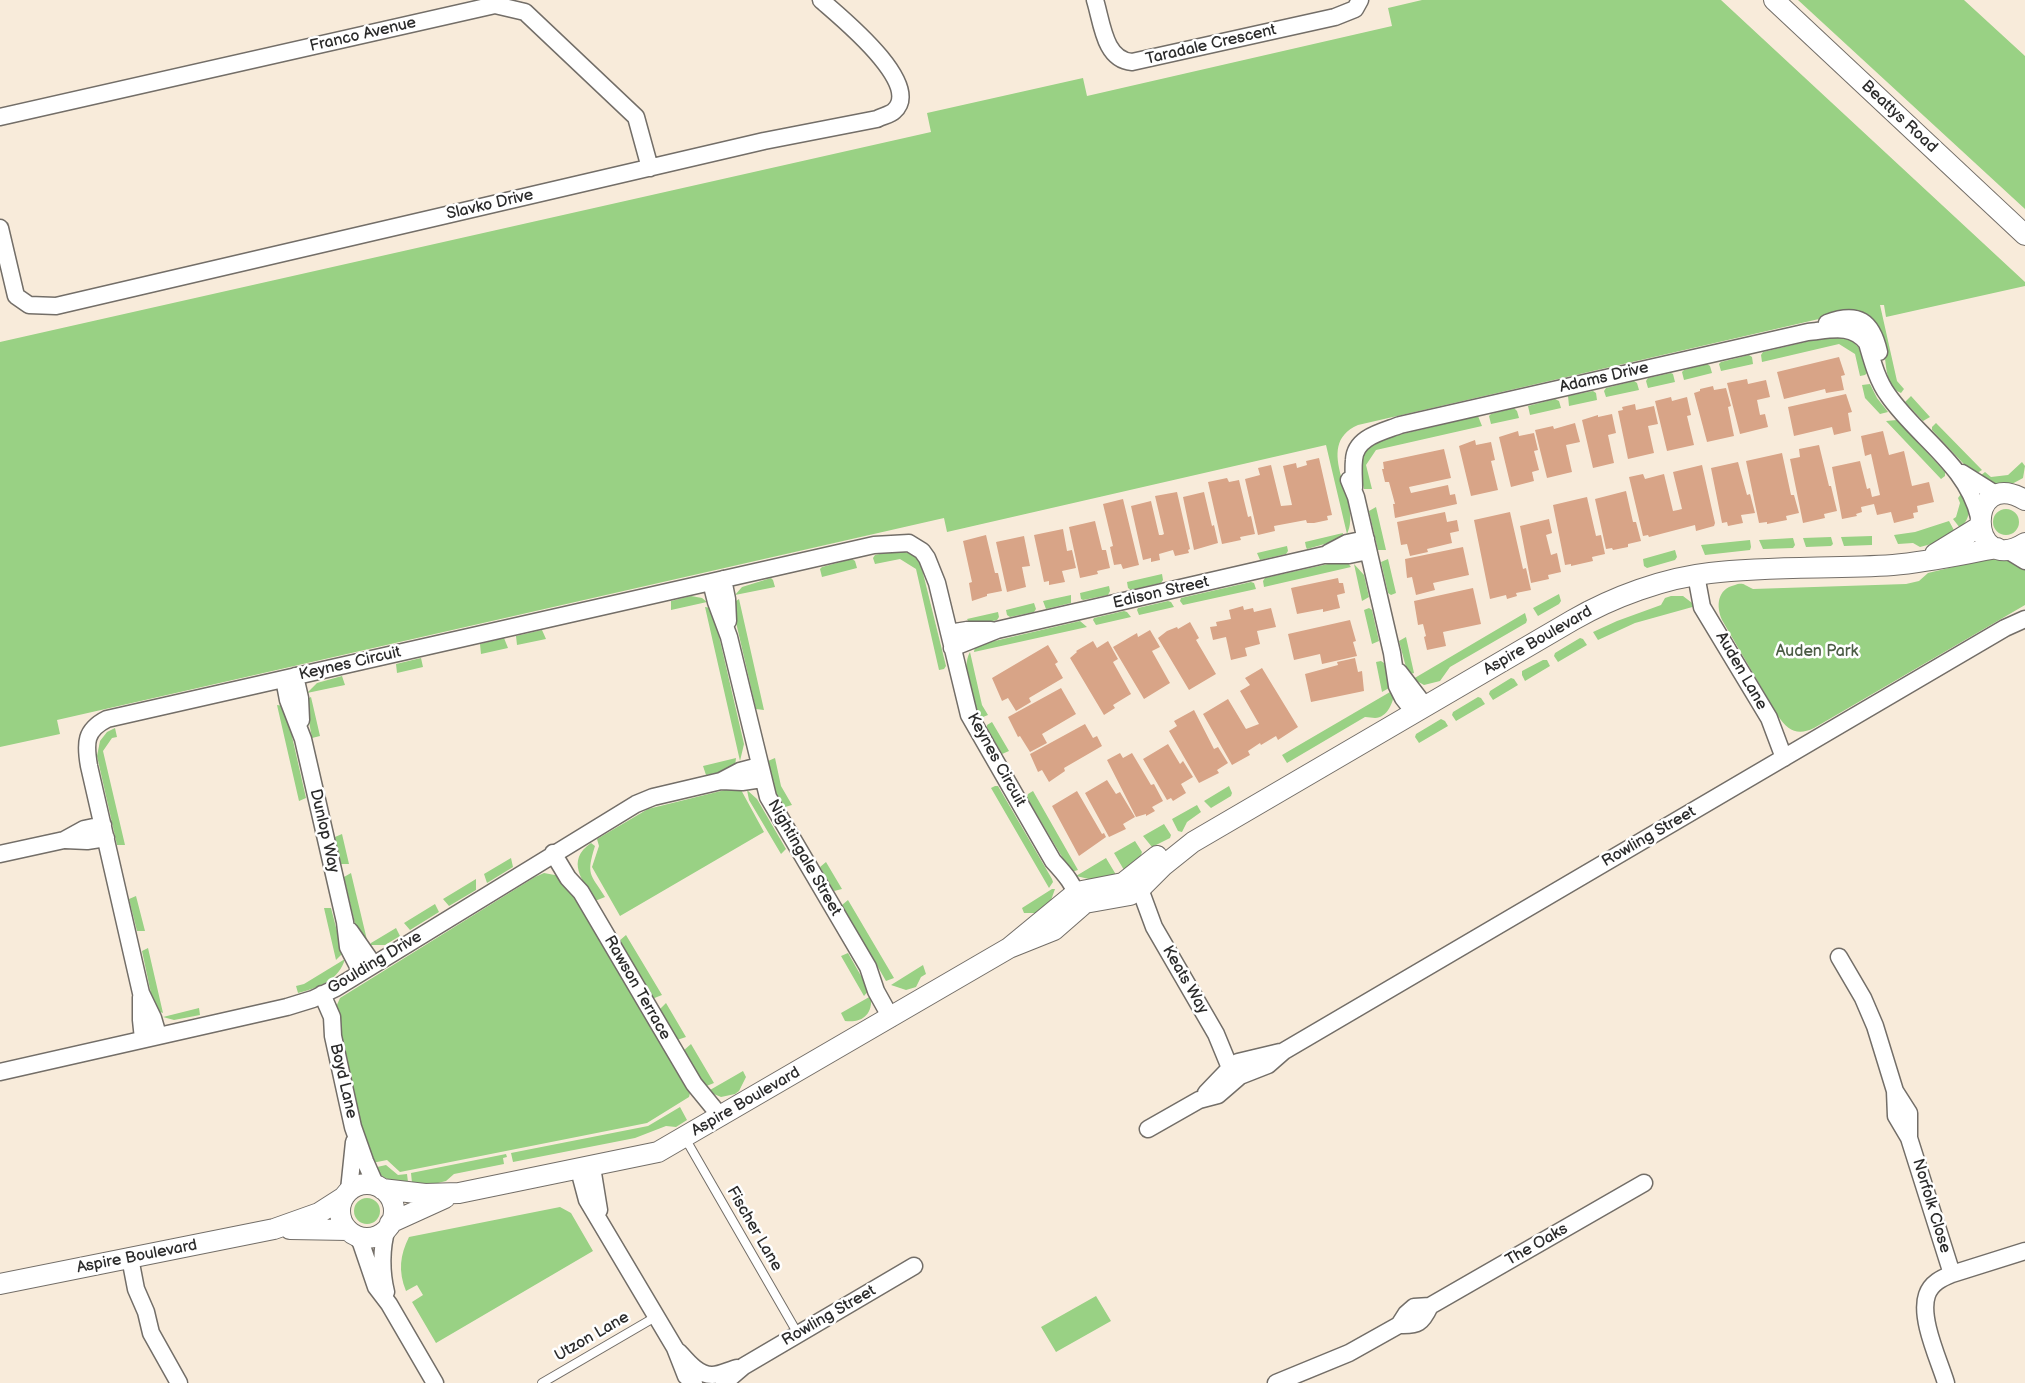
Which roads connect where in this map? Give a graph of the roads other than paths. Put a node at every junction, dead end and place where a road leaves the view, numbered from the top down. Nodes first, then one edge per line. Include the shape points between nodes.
1 (821, 0) edge
2 (1095, 0) edge
3 (1360, 0) edge
4 (1774, 0) edge
5 (0, 117) edge
6 (650, 168) junction
7 (0, 228) edge
8 (2025, 235) edge
9 (1954, 468) junction
10 (2014, 494) edge
11 (1979, 522) junction
12 (1367, 545) junction
13 (2010, 547) edge
14 (1922, 561) junction
15 (2025, 561) edge
16 (1703, 574) junction
17 (717, 580) junction
18 (2021, 618) edge
19 (950, 640) junction
20 (290, 678) junction
21 (1419, 710) junction
22 (1790, 755) junction
23 (761, 772) junction
24 (104, 831) junction
25 (557, 851) junction
26 (0, 854) edge
27 (1132, 888) junction
28 (1075, 899) junction
29 (1839, 957) dead end
30 (367, 968) junction
31 (318, 997) junction
32 (896, 1015) junction
33 (151, 1037) junction
34 (1236, 1069) junction
35 (0, 1071) edge
36 (715, 1121) junction
37 (353, 1126) junction
38 (1148, 1129) dead end
39 (685, 1138) junction
40 (586, 1168) junction
41 (1644, 1183) dead end
42 (379, 1187) junction
43 (459, 1193) junction
44 (346, 1194) junction
45 (389, 1226) junction
46 (273, 1229) junction
47 (352, 1232) junction
48 (2025, 1251) edge
49 (135, 1257) junction
50 (914, 1266) dead end
51 (1952, 1274) junction
52 (0, 1284) edge
53 (389, 1304) junction
54 (657, 1316) junction
55 (798, 1334) junction
56 (675, 1348) junction
57 (744, 1366) junction
58 (179, 1383) edge
59 (435, 1383) edge
60 (543, 1383) edge
61 (694, 1383) edge
62 (724, 1383) edge
63 (1276, 1383) edge
64 (1946, 1383) edge

1 - 6 street, Slavko Drive via 876,51 891,71 899,95 894,112
2 - 3 street, Taradale Crescent via 1110,49 1121,60 1132,62 1335,17 1355,9
4 - 8 street, Beattys Road
5 - 6 street, Franco Avenue via 495,5 525,12 636,117
6 - 7 street, Slavko Drive via 56,306 29,305 16,296
9 - 10 street, Adams Drive
9 - 11 street, Adams Drive via 1970,491
9 - 12 street, Adams Drive via 1887,394 1878,377 1879,352 1869,326 1860,319 1842,318 1808,332 1400,425 1370,436 1356,449 1353,460 1354,488
10 - 11 street via 1989,500
11 - 13 street via 1989,543
11 - 14 street, Aspire Boulevard
12 - 19 street, Edison Street via 1347,543 1324,555
12 - 21 street, Adams Drive via 1397,686 1403,698
13 - 14 street, Aspire Boulevard
13 - 15 street
14 - 16 street, Aspire Boulevard
16 - 21 street, Aspire Boulevard via 1653,586 1593,609
16 - 22 street, Auden Lane via 1702,607
17 - 19 street, Keynes Circuit via 874,544 890,536 916,535 933,550
17 - 20 street, Keynes Circuit
17 - 23 street, Nightingale Street via 727,599 729,637
18 - 22 street, Rowling Street
19 - 28 street, Keynes Circuit via 969,715 1053,861 1060,883
20 - 24 street, Keynes Circuit via 107,719 95,726 86,751
20 - 30 street, Dunlop Way via 300,698 303,739 348,946
21 - 27 street, Aspire Boulevard via 1187,846
22 - 34 street, Rowling Street via 1284,1051 1268,1065
23 - 25 street, Goulding Drive via 740,771 721,781 645,800
23 - 32 street, Nightingale Street via 771,804 868,967 884,986
24 - 26 street via 84,829 64,840
24 - 33 street, Keynes Circuit via 141,993 141,1020
25 - 30 street, Goulding Drive
25 - 36 street, Rawson Terrace via 568,878 581,892
27 - 28 street, Aspire Boulevard via 1091,901
27 - 34 street, Keats Way via 1216,1034 1223,1054
28 - 32 street, Aspire Boulevard via 1054,930 1009,948
29 - 51 street, Norfolk Close via 1870,1011 1895,1091 1909,1113 1909,1138
30 - 31 street, Goulding Drive
31 - 33 street, Goulding Drive
31 - 37 street, Boyd Lane via 333,1036
32 - 36 street, Aspire Boulevard
33 - 35 street, Goulding Drive
34 - 38 street, Rowling Street via 1218,1095 1199,1100
36 - 39 street, Aspire Boulevard
37 - 42 street, Boyd Lane via 362,1155
37 - 44 street, Boyd Lane via 354,1158
39 - 40 street, Aspire Boulevard via 647,1156
39 - 55 lane, Fischer Lane
40 - 43 street, Aspire Boulevard
40 - 54 street, Rowling Street via 600,1220
41 - 63 street, The Oaks via 1430,1306 1424,1318 1414,1325 1399,1325 1349,1353
42 - 43 street, Aspire Boulevard via 425,1194
42 - 44 street via 362,1184
42 - 45 street via 392,1201
43 - 45 street, Aspire Boulevard
44 - 46 street, Aspire Boulevard via 319,1213
44 - 47 street via 340,1214
45 - 47 street via 373,1237
45 - 53 street via 383,1247
46 - 47 street, Aspire Boulevard
46 - 49 street, Aspire Boulevard
47 - 53 street via 361,1243 376,1287
48 - 51 street
49 - 52 street, Aspire Boulevard
49 - 58 street via 146,1287 151,1333
50 - 55 street, Rowling Street
51 - 64 street via 1934,1284 1926,1303 1927,1323
53 - 59 street
54 - 56 street, Rowling Street
54 - 60 lane, Utzon Lane
55 - 57 street, Rowling Street
56 - 57 street, Rowling Street via 706,1374
56 - 61 street, Rowling Street via 681,1366
57 - 62 street, Rowling Street

